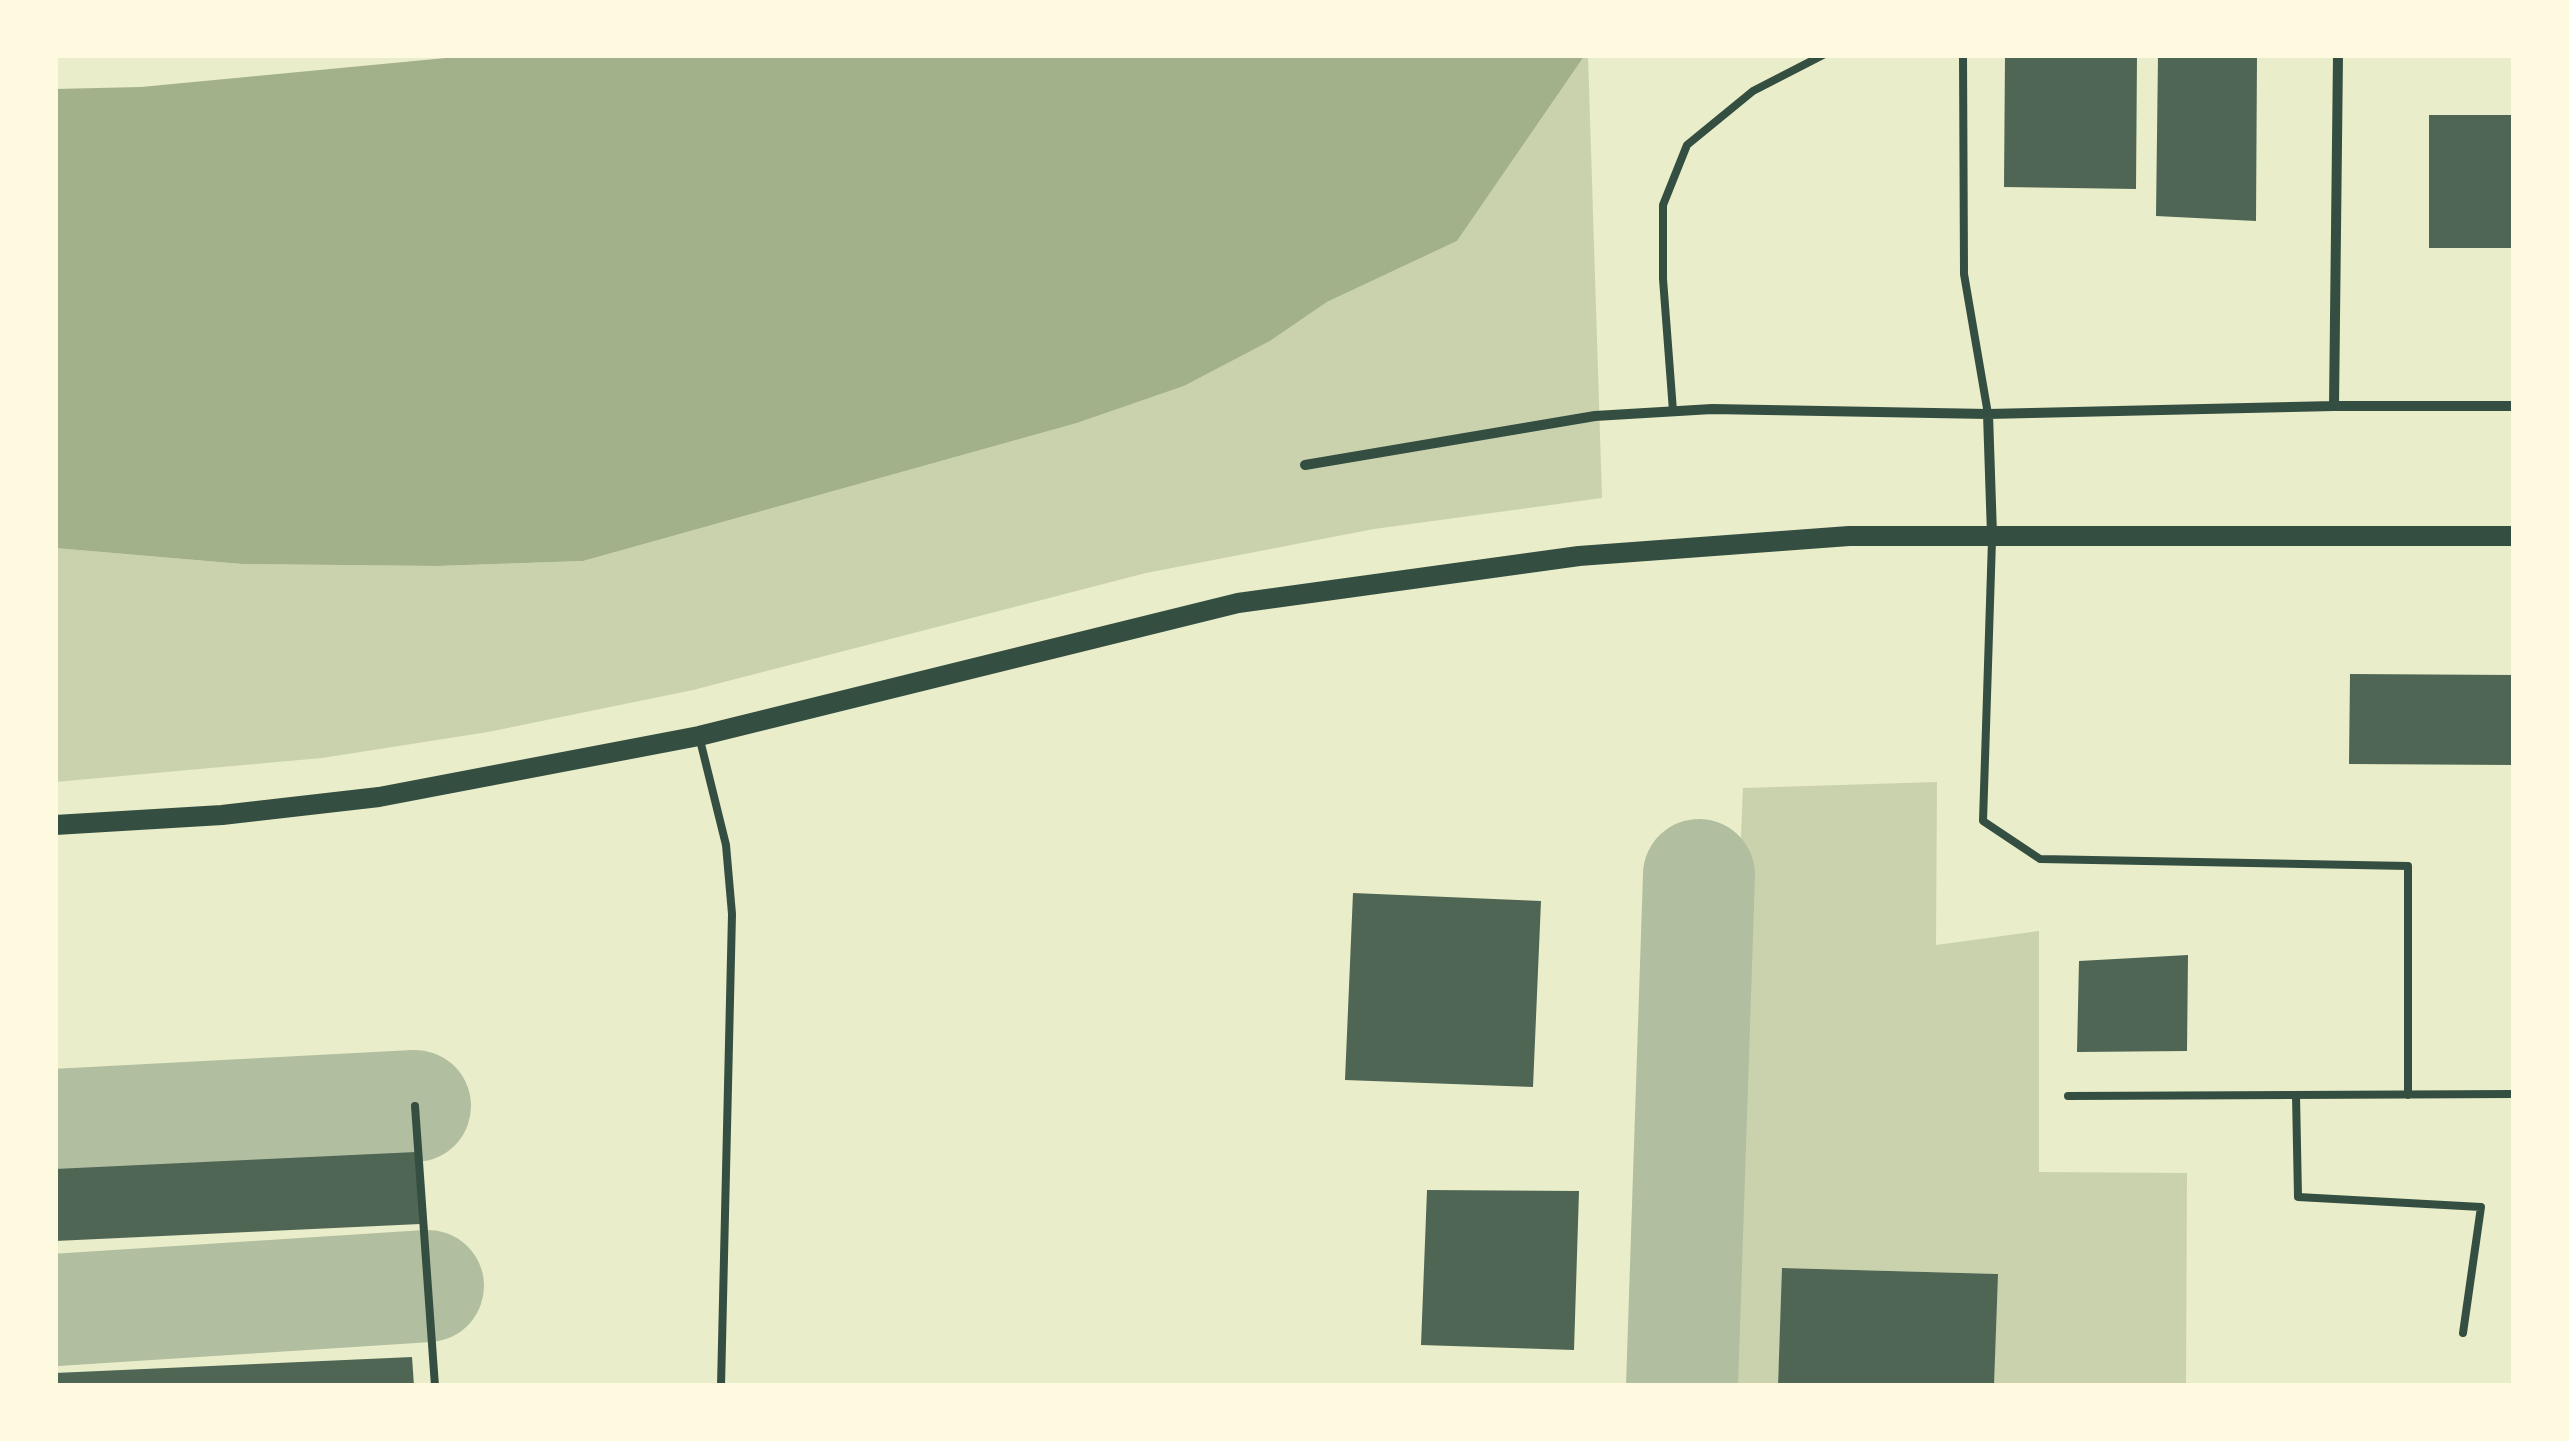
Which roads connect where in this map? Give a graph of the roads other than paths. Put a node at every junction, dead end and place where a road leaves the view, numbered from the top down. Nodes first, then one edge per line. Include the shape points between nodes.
1 (1823, 55) edge
2 (1963, 55) edge
3 (2338, 55) edge
4 (2334, 406) junction
5 (2514, 406) edge
6 (1673, 411) junction
7 (1988, 414) junction
8 (1305, 465) dead end
9 (1992, 535) junction
10 (2514, 536) edge
11 (699, 736) junction
12 (55, 825) edge
13 (2408, 1094) junction
14 (2514, 1094) edge
15 (2296, 1095) junction
16 (2068, 1096) dead end
17 (415, 1106) dead end
18 (2464, 1333) dead end
19 (436, 1386) edge
20 (721, 1386) edge

1 - 6 lane via 1753,91 1687,145 1663,205
2 - 7 lane via 1964,274
3 - 4 street
4 - 5 street
4 - 7 street
6 - 7 street
6 - 8 street via 1595,416
7 - 9 street
9 - 10 main road
9 - 11 main road via 1848,536 1580,556 1238,604
9 - 13 lane via 1983,822 2040,859 2408,866
11 - 12 main road via 378,796
11 - 20 lane via 726,845 732,914
13 - 14 lane
13 - 15 lane
15 - 16 lane
15 - 18 lane via 2298,1198 2481,1207
17 - 19 lane

